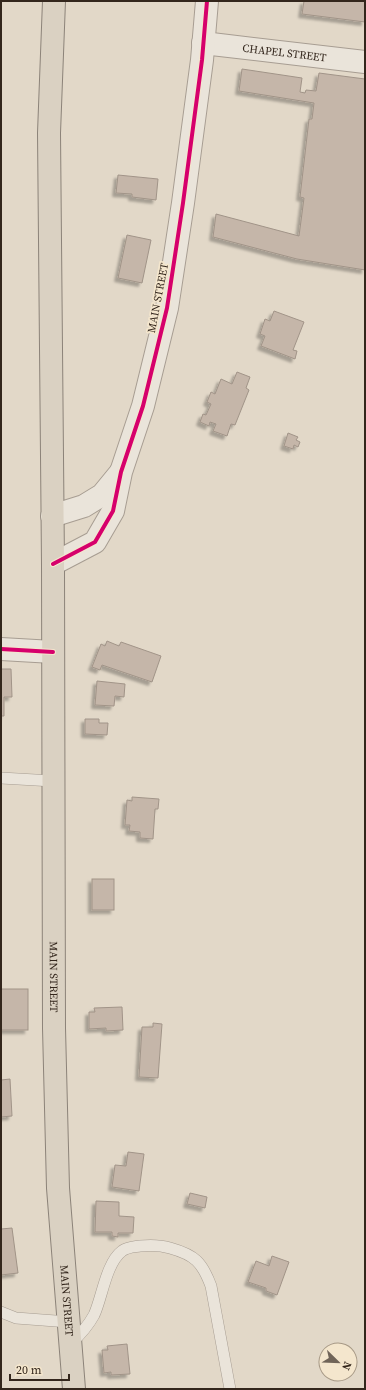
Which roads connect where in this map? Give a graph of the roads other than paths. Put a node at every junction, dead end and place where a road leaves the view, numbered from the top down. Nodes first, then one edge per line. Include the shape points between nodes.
1 (54, 1) edge
2 (207, 1) edge
3 (203, 43) junction
4 (365, 62) edge
5 (121, 472) junction
6 (52, 516) junction
7 (53, 564) junction
8 (1, 649) edge
9 (53, 652) junction
10 (1, 778) edge
11 (53, 781) junction
12 (1, 1312) edge
13 (69, 1322) junction
14 (71, 1343) junction
15 (74, 1389) edge
16 (230, 1389) edge

1 - 6 highway, MAIN STREET via 49,132
2 - 3 street, MAIN STREET
3 - 4 street, CHAPEL STREET
3 - 5 street, MAIN STREET via 167,308 143,406
5 - 6 street, MAIN STREET via 102,495 84,506
5 - 7 street, MAIN STREET via 113,511 95,542
6 - 7 highway, MAIN STREET
7 - 9 highway, MAIN STREET
8 - 9 street
9 - 11 highway, MAIN STREET
10 - 11 lane
11 - 13 highway, MAIN STREET via 54,1028 58,1188
12 - 13 lane via 16,1318
13 - 14 highway, MAIN STREET
14 - 15 highway, MAIN STREET
14 - 16 lane via 84,1330 94,1314 114,1259 130,1247 164,1246 195,1258 205,1271

